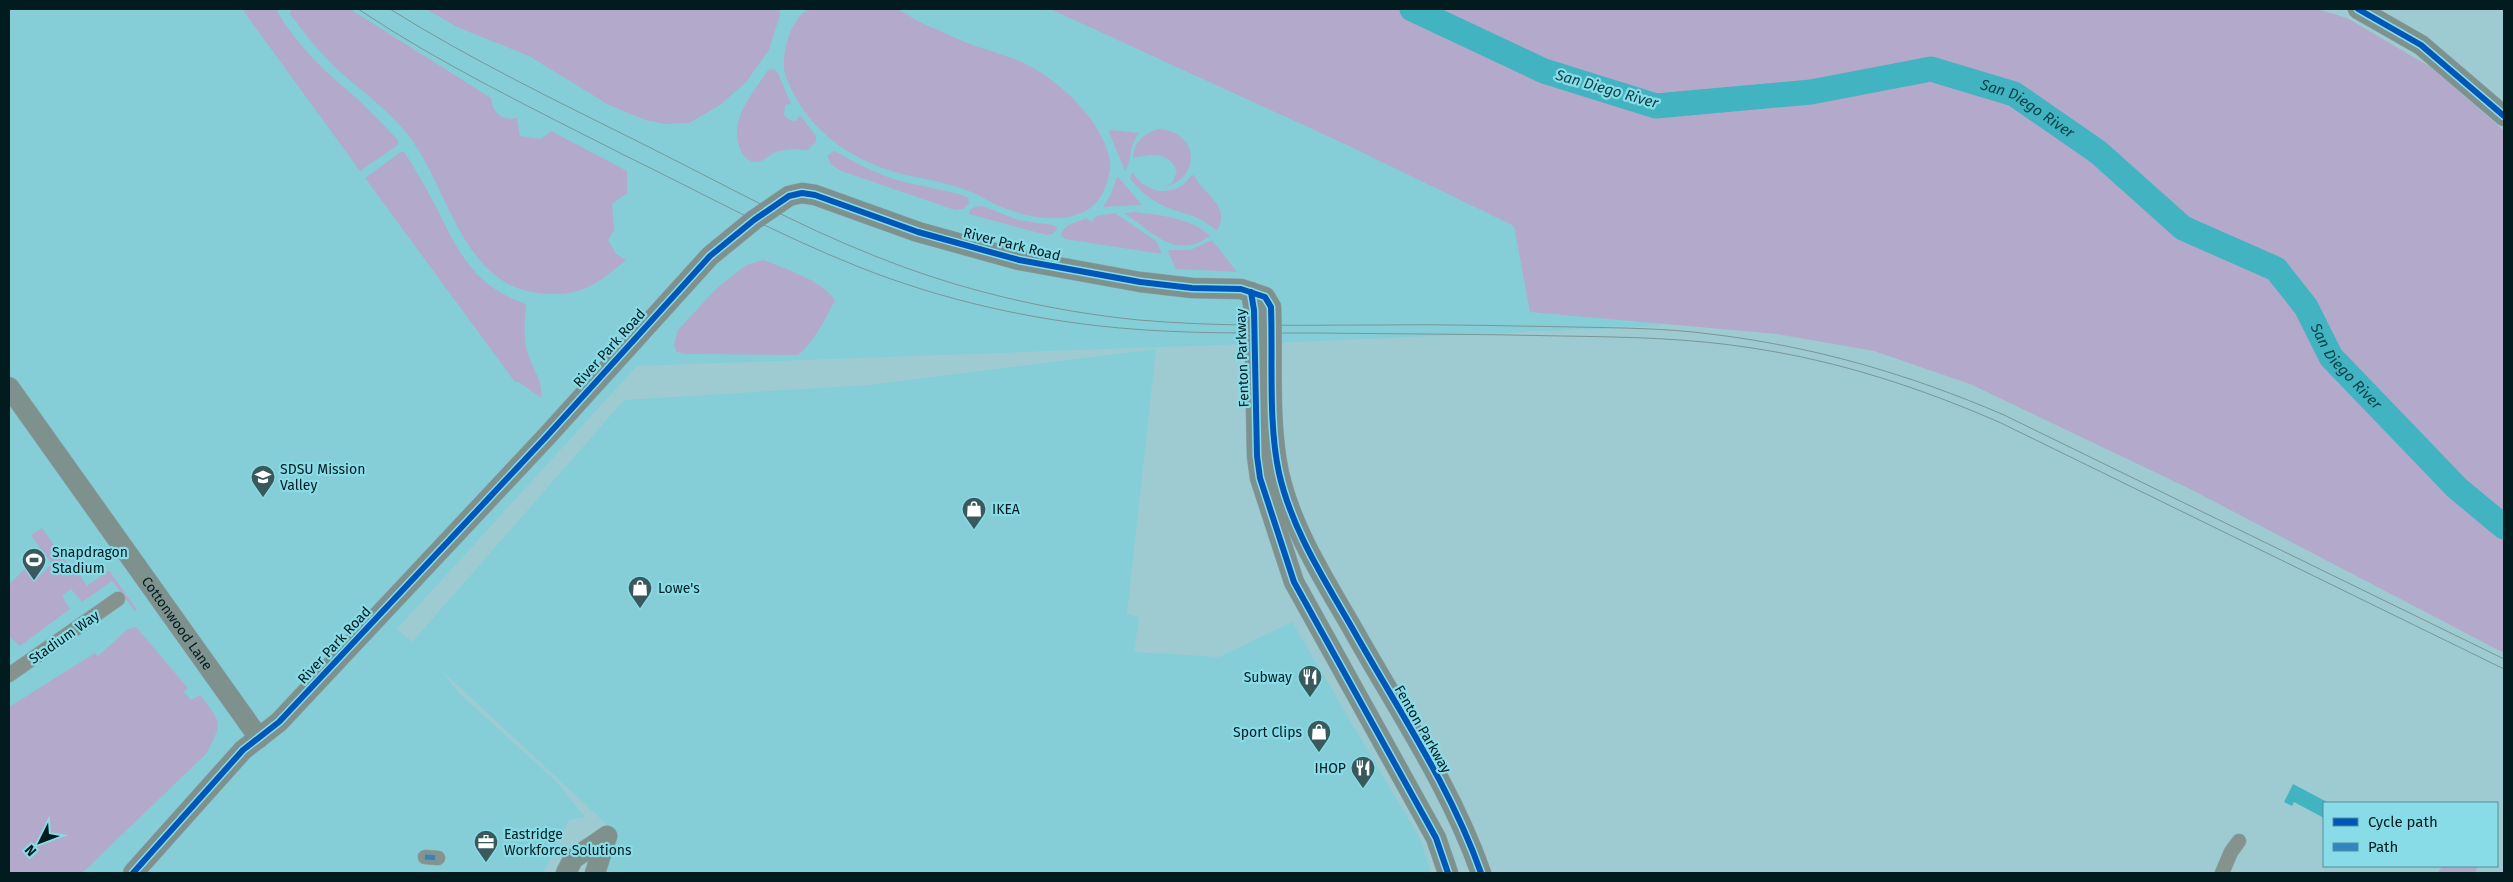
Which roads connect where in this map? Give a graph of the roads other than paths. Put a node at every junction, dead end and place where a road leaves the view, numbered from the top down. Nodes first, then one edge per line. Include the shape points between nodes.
1 (2358, 9) edge
2 (2504, 116) edge
3 (1251, 292) junction
4 (1256, 371) junction
5 (9, 387) edge
6 (1273, 401) junction
7 (118, 599) dead end
8 (9, 675) edge
9 (258, 738) junction
10 (2240, 841) dead end
11 (132, 873) edge
12 (566, 873) edge
13 (596, 873) edge
14 (1448, 873) edge
15 (1481, 873) edge
16 (2222, 873) edge

1 - 2 street via 2421,46
3 - 4 street, Fenton Parkway
3 - 6 street, Fenton Parkway via 1265,296 1271,307
3 - 9 street, River Park Road via 1140,282 1055,268 918,232 816,195 802,193 789,196 710,256 547,436 279,722
4 - 6 street
4 - 14 street, Fenton Parkway via 1260,478 1294,582 1436,838
5 - 9 street, Cottonwood Lane
6 - 15 street, Fenton Parkway via 1274,440 1280,474 1297,525 1321,576 1457,813
7 - 8 street, Stadium Way
9 - 11 street, River Park Road via 243,750
10 - 16 street
12 - 13 street via 573,859 606,836

